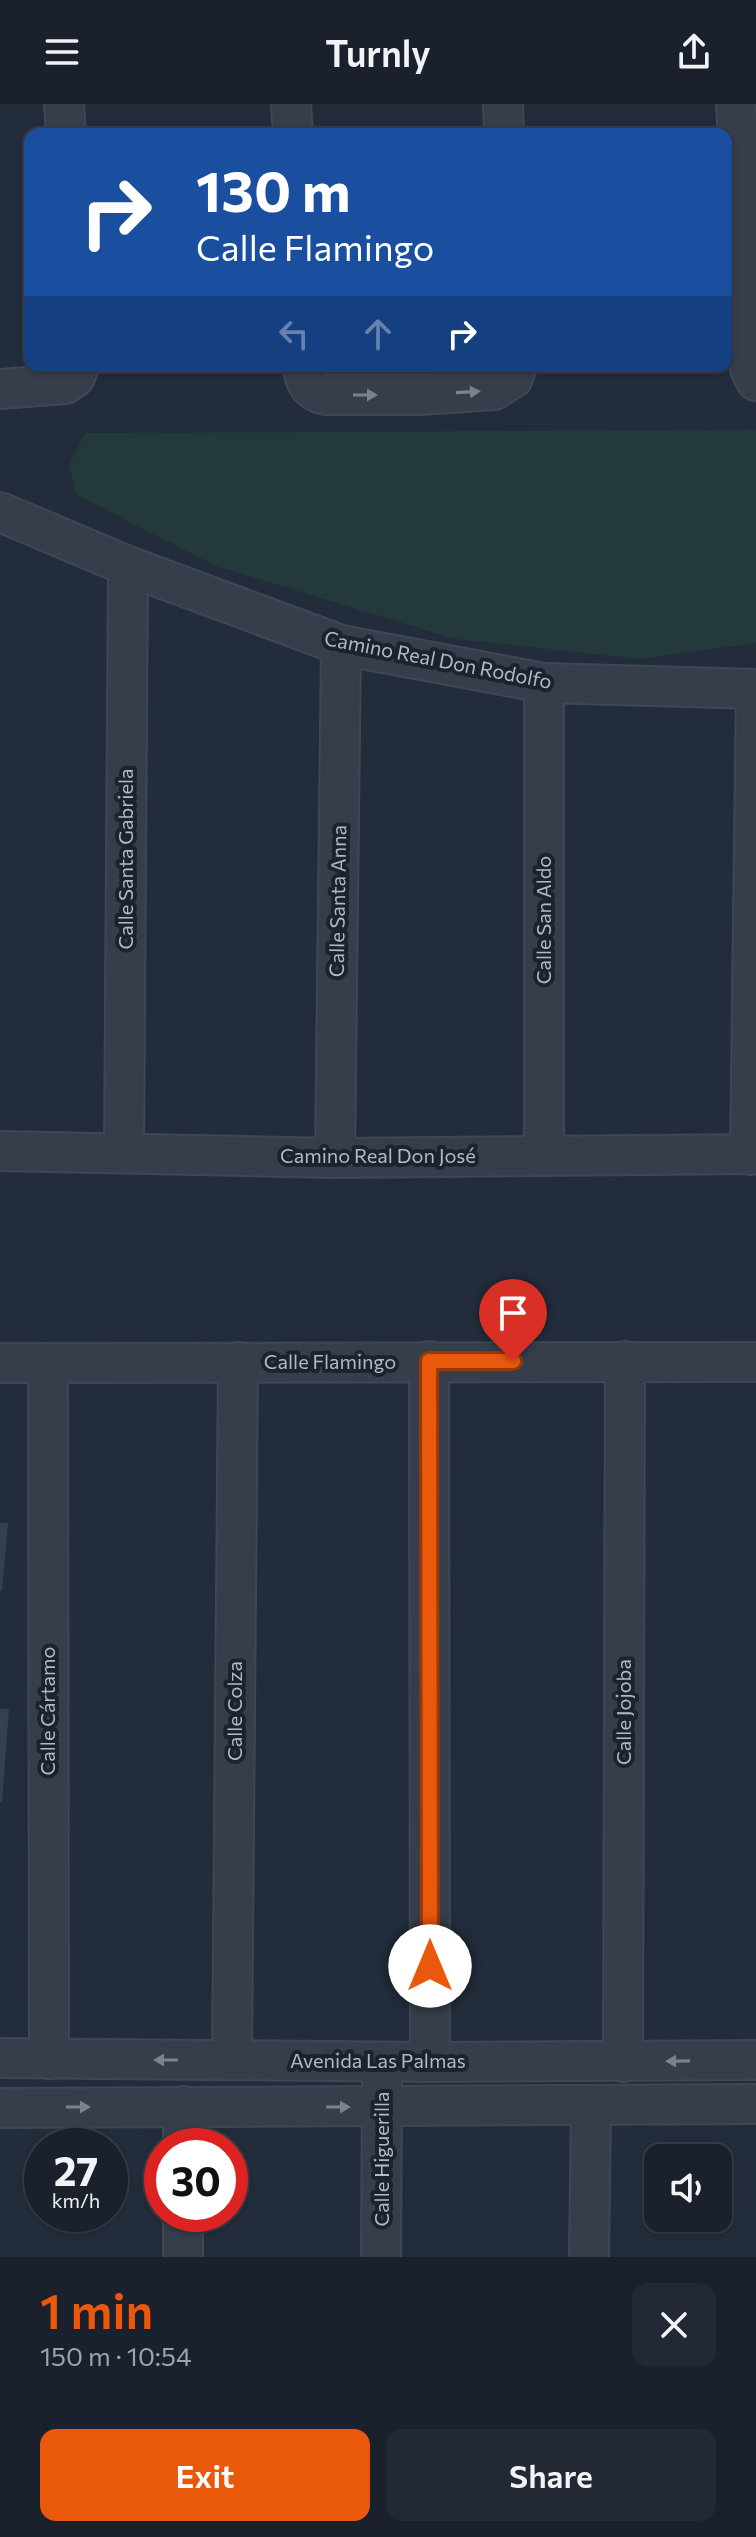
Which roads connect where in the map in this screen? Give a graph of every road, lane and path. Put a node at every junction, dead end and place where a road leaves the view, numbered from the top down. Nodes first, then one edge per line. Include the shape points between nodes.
1 (64, 104) edge
2 (291, 104) edge
3 (503, 104) edge
4 (736, 104) edge
5 (66, 128) edge
6 (293, 128) edge
7 (504, 128) edge
8 (77, 372) edge
9 (304, 372) edge
10 (515, 372) edge
11 (755, 380) edge
12 (0, 389) edge
13 (0, 512) edge
14 (128, 566) junction
15 (341, 645) junction
16 (544, 683) junction
17 (756, 689) edge
18 (0, 1151) edge
19 (124, 1152) junction
20 (753, 1154) edge
21 (544, 1156) junction
22 (335, 1158) junction
23 (429, 1361) junction
24 (625, 1361) junction
25 (238, 1362) junction
26 (756, 1362) edge
27 (0, 1363) edge
28 (48, 1363) junction
29 (0, 2058) edge
30 (49, 2059) junction
31 (232, 2060) junction
32 (756, 2060) edge
33 (383, 2062) junction
34 (430, 2062) junction
35 (623, 2062) junction
36 (756, 2104) edge
37 (591, 2105) junction
38 (183, 2106) junction
39 (382, 2107) junction
40 (0, 2108) edge
41 (183, 2128) edge
42 (183, 2232) edge
43 (183, 2257) edge
44 (381, 2257) edge
45 (589, 2257) edge

1 - 5 street
2 - 6 street
3 - 7 street
4 - 11 street via 750,369
8 - 12 street via 65,384
9 -> 10 street via 311,389 325,395 494,390
13 - 14 street, Camino Real Don Rodolfo
14 - 15 street, Camino Real Don Rodolfo
14 - 19 street, Calle Santa Gabriela
15 - 16 street, Camino Real Don Rodolfo
15 - 22 street, Calle Santa Anna
16 - 17 street, Camino Real Don Rodolfo
16 - 21 street, Calle San Aldo
17 - 20 street
18 - 19 street, Camino Real Don José
19 - 22 street, Camino Real Don José
20 - 21 street, Camino Real Don José
21 - 22 street, Camino Real Don José
23 - 24 street, Calle Flamingo
23 - 25 street, Calle Flamingo
23 - 34 street
24 - 26 street, Calle Flamingo
24 - 35 street, Calle Jojoba
25 - 28 street, Calle Flamingo
25 - 31 street, Calle Colza
27 - 28 street, Calle Flamingo
28 - 30 street, Calle Cártamo
29 - 30 street, Avenida Las Palmas
31 -> 30 street, Avenida Las Palmas
31 - 33 street, Avenida Las Palmas
32 -> 35 street, Avenida Las Palmas
33 - 34 street, Avenida Las Palmas
33 - 39 street, Calle Higuerilla
34 - 35 street, Avenida Las Palmas
36 - 37 street
37 - 39 street
37 - 45 street
38 -> 39 street
40 -> 38 street
38 - 41 street
39 - 44 street, Calle Higuerilla
42 - 43 street

